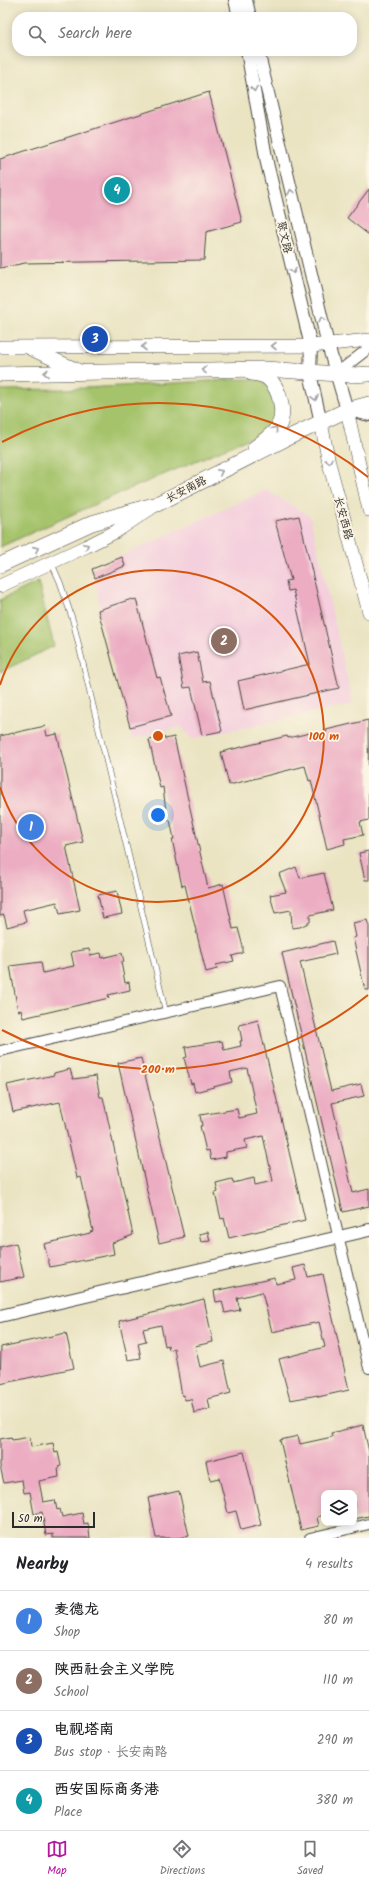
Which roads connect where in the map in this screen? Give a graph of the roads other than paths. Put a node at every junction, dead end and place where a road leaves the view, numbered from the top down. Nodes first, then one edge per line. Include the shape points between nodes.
1 (235, 0) edge
2 (246, 0) edge
3 (238, 12) edge
4 (249, 12) edge
5 (248, 56) edge
6 (259, 56) edge
7 (369, 340) edge
8 (328, 345) junction
9 (311, 346) junction
10 (0, 347) edge
11 (27, 347) junction
12 (369, 348) edge
13 (233, 369) junction
14 (82, 372) junction
15 (310, 372) junction
16 (338, 373) junction
17 (0, 374) edge
18 (369, 374) edge
19 (369, 404) edge
20 (347, 410) junction
21 (369, 413) edge
22 (369, 416) edge
23 (320, 423) junction
24 (236, 464) junction
25 (157, 504) junction
26 (369, 510) edge
27 (51, 563) junction
28 (0, 565) edge
29 (0, 586) edge
30 (369, 612) edge
31 (166, 1014) junction
32 (0, 1051) edge
33 (369, 1230) edge
34 (338, 1237) junction
35 (0, 1316) edge
36 (369, 1368) edge
37 (369, 1524) edge
38 (310, 1538) edge

1 - 3 street
2 - 4 street
5 -> 9 street, 聚文路 via 267,163
8 -> 6 street, 聚文路
7 - 8 main road
8 - 9 main road
8 - 16 street, 聚文路
9 -> 11 main road
9 - 15 street, 聚文路
10 - 11 main road
11 - 14 main road
12 - 16 street
13 -> 14 main road
13 - 15 main road
24 -> 13 main road via 276,429 281,413 279,397 268,378
14 -> 17 main road
15 - 16 main road
15 -> 23 street, 聚文路
16 - 18 main road
16 - 20 street, 聚文路
19 - 20 main road, 长安南路
20 - 21 main road
20 - 22 street
20 - 23 main road, 长安南路
20 - 26 main road
23 - 24 main road, 长安南路
23 -> 30 main road, 长安西路
25 -> 24 main road, 长安南路
27 -> 25 main road via 115,532
28 -> 25 main road, 长安南路 via 92,523
27 - 29 main road
27 - 31 lane via 72,621
31 - 32 street
31 - 34 street via 280,986
33 - 34 street
34 - 35 street
34 - 36 street
37 - 38 street

